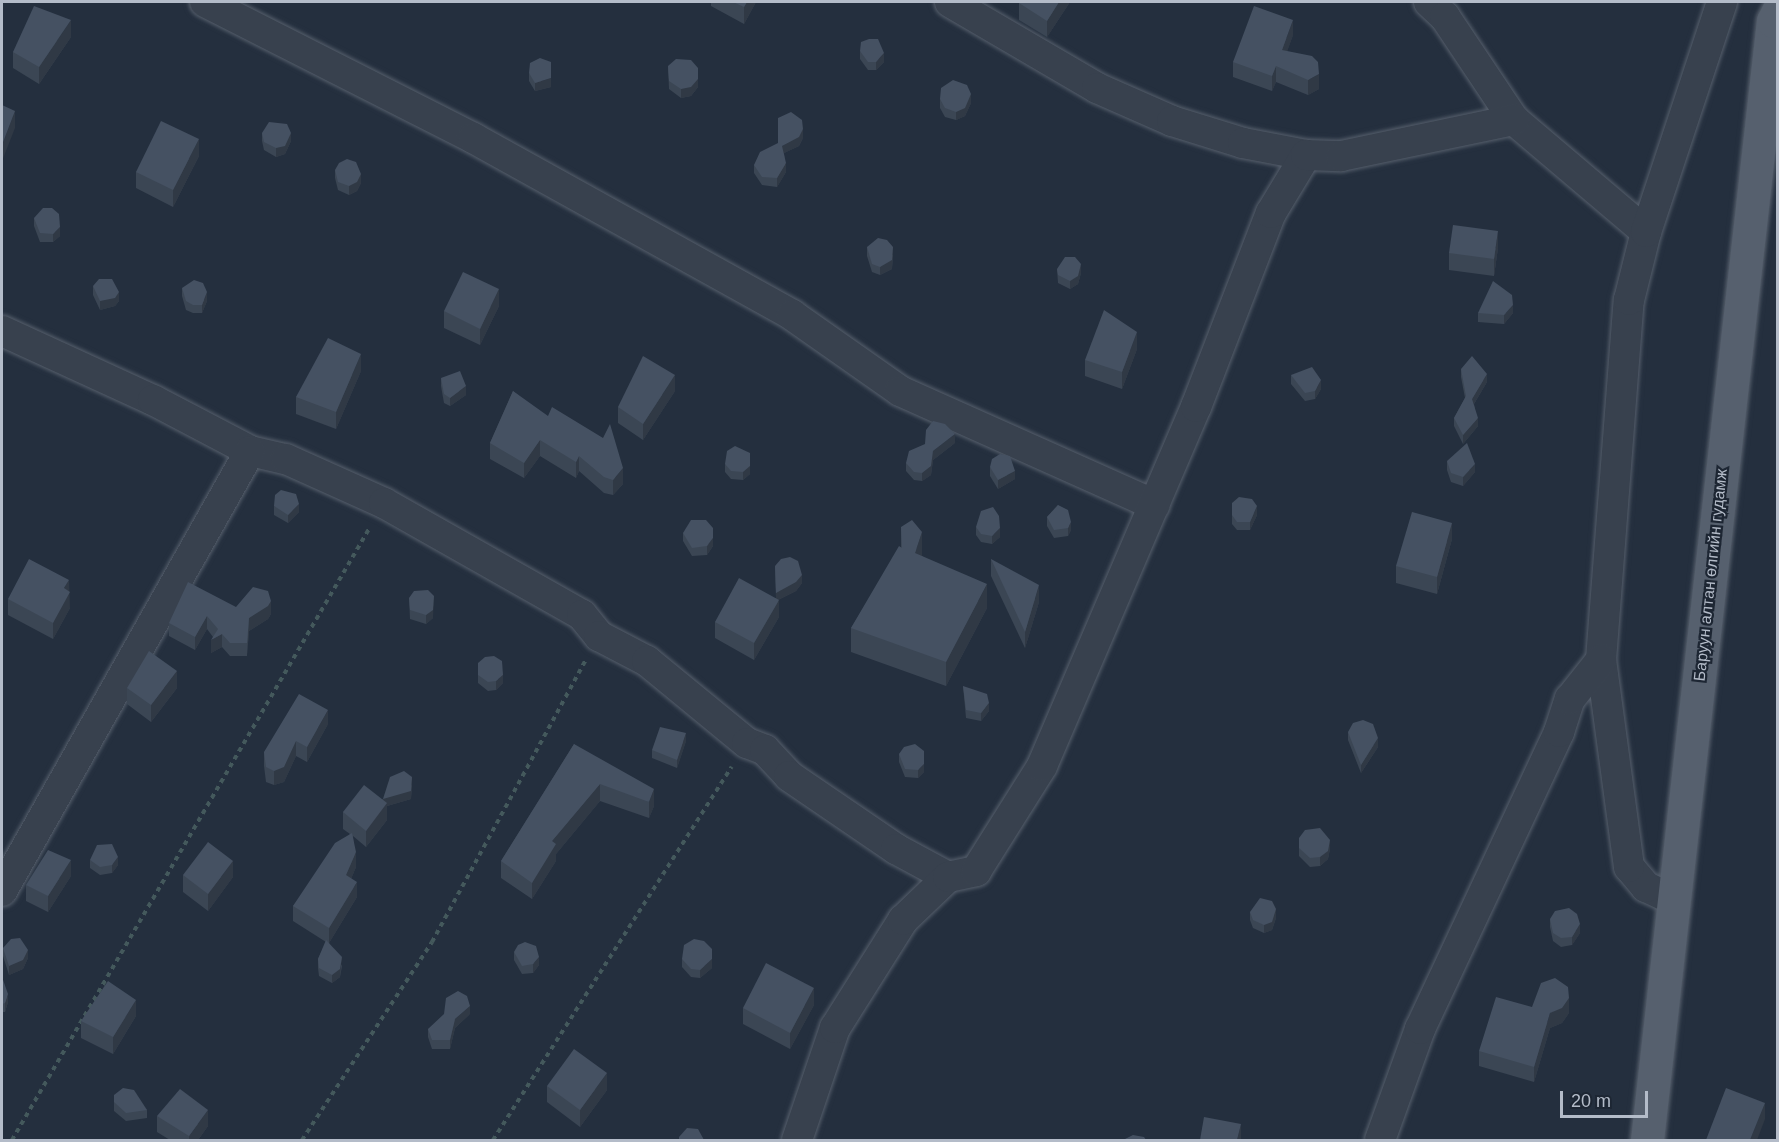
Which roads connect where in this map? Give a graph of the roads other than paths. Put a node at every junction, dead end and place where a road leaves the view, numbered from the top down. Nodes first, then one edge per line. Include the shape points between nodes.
1 (205, 2) edge
2 (950, 2) edge
3 (1722, 2) edge
4 (1432, 3) edge
5 (1778, 11) edge
6 (1514, 120) junction
7 (1306, 155) junction
8 (1646, 232) junction
9 (5, 341) edge
10 (250, 452) junction
11 (1155, 505) junction
12 (1601, 660) junction
13 (948, 877) junction
14 (2, 891) edge
15 (1674, 900) junction
16 (797, 1140) edge
17 (1380, 1140) edge
18 (1647, 1140) edge

1 - 11 street via 473,138 792,315 900,391
2 - 7 street via 1097,88 1172,122 1243,143
3 - 8 street
4 - 6 street
5 - 15 main road, Баруун алтан өлгийн гудамж via 1773,21
6 - 7 street via 1341,156
6 - 8 street
7 - 11 street via 1270,213
8 - 12 street via 1629,300
9 - 10 street via 153,400
10 - 13 street via 286,459 384,503 582,615 599,636 647,662 747,743 765,750 789,776 896,849
10 - 14 street
11 - 13 street via 1042,766 976,871
12 - 15 street via 1629,867 1646,887
12 - 17 street via 1570,699 1558,732 1494,862 1420,1029
13 - 16 street via 903,920 835,1028
15 - 18 main road, Баруун алтан өлгийн гудамж

